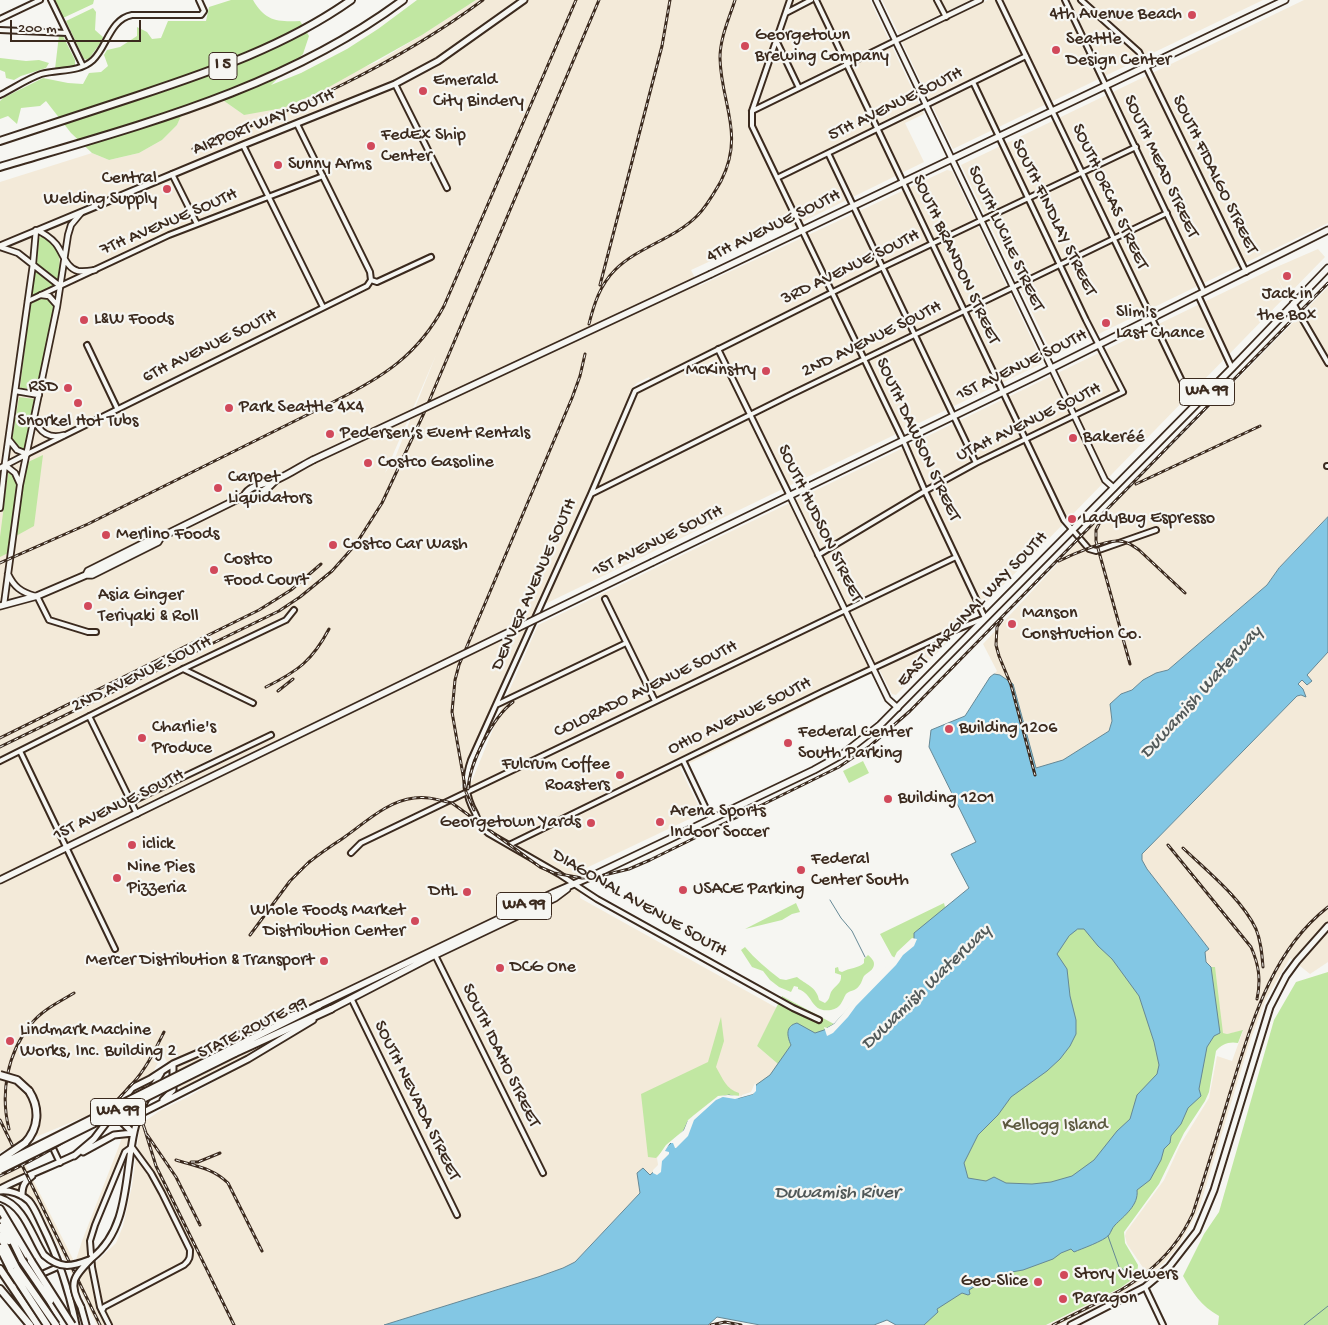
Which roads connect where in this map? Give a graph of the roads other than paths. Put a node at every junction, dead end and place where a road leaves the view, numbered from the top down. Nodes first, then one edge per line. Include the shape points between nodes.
1 (40, 0) edge
2 (51, 0) edge
3 (199, 0) edge
4 (351, 0) edge
5 (402, 0) edge
6 (524, 0) edge
7 (790, 0) edge
8 (811, 0) edge
9 (816, 0) edge
10 (876, 0) edge
11 (938, 0) edge
12 (980, 0) edge
13 (999, 0) edge
14 (1065, 0) edge
15 (1081, 0) edge
16 (1285, 0) edge
17 (786, 13) junction
18 (946, 17) junction
19 (0, 19) edge
20 (0, 30) edge
21 (67, 33) junction
22 (776, 40) junction
23 (895, 41) junction
24 (1026, 56) junction
25 (847, 65) junction
26 (83, 66) junction
27 (1146, 66) junction
28 (973, 82) junction
29 (395, 84) junction
30 (1105, 85) junction
31 (799, 88) junction
32 (0, 91) edge
33 (6, 92) junction
34 (0, 95) edge
35 (926, 105) junction
36 (752, 111) junction
37 (1052, 111) junction
38 (298, 124) junction
39 (877, 129) junction
40 (999, 137) junction
41 (0, 141) edge
42 (242, 145) junction
43 (1136, 147) junction
44 (828, 153) junction
45 (952, 159) junction
46 (0, 166) edge
47 (1082, 172) junction
48 (172, 174) junction
49 (323, 176) junction
50 (777, 178) junction
51 (903, 182) junction
52 (447, 188) dead end
53 (268, 197) junction
54 (1028, 198) junction
55 (853, 206) junction
56 (82, 212) junction
57 (1167, 213) junction
58 (981, 220) junction
59 (197, 224) junction
60 (36, 230) junction
61 (802, 230) junction
62 (1328, 230) edge
63 (1114, 238) junction
64 (932, 244) junction
65 (0, 247) edge
66 (432, 257) dead end
67 (64, 258) junction
68 (33, 264) junction
69 (1060, 264) junction
70 (883, 267) junction
71 (1328, 268) edge
72 (95, 270) junction
73 (1246, 272) junction
74 (370, 280) junction
75 (60, 286) junction
76 (1013, 287) junction
77 (832, 292) junction
78 (1204, 292) junction
79 (40, 295) junction
80 (1198, 295) junction
81 (28, 301) junction
82 (1293, 303) junction
83 (57, 307) junction
84 (322, 307) junction
85 (964, 310) junction
86 (1151, 319) junction
87 (915, 334) junction
88 (1099, 344) junction
89 (87, 345) dead end
90 (718, 349) junction
91 (864, 359) junction
92 (1328, 363) edge
93 (1052, 368) junction
94 (1232, 368) junction
95 (635, 391) joint
96 (16, 392) junction
97 (1003, 392) junction
98 (1123, 392) joint
99 (39, 395) junction
100 (1194, 406) junction
101 (117, 408) junction
102 (751, 415) junction
103 (954, 416) junction
104 (1075, 416) junction
105 (35, 419) junction
106 (64, 435) junction
107 (9, 440) junction
108 (903, 440) junction
109 (1025, 440) junction
110 (28, 454) junction
111 (976, 463) junction
112 (2, 467) edge
113 (0, 480) edge
114 (2, 485) junction
115 (20, 485) junction
116 (1114, 488) junction
117 (924, 491) junction
118 (591, 494) junction
119 (789, 494) junction
120 (0, 508) edge
121 (1072, 530) junction
122 (1156, 530) dead end
123 (161, 537) junction
124 (124, 553) junction
125 (818, 554) junction
126 (956, 557) junction
127 (104, 569) junction
128 (8, 573) junction
129 (86, 575) junction
130 (37, 596) junction
131 (605, 599) dead end
132 (1, 603) edge
133 (845, 609) junction
134 (294, 610) dead end
135 (985, 618) junction
136 (96, 632) dead end
137 (626, 643) junction
138 (873, 668) junction
139 (183, 669) junction
140 (655, 702) junction
141 (253, 703) dead end
142 (496, 705) junction
143 (898, 708) junction
144 (89, 716) junction
145 (271, 735) dead end
146 (20, 751) junction
147 (0, 760) edge
148 (683, 760) junction
149 (466, 792) junction
150 (131, 802) junction
151 (137, 814) junction
152 (711, 820) junction
153 (509, 844) junction
154 (67, 848) junction
155 (351, 853) dead end
156 (0, 880) edge
157 (574, 884) junction
158 (1328, 926) edge
159 (115, 949) dead end
160 (434, 953) junction
161 (351, 998) junction
162 (319, 1005) junction
163 (331, 1008) junction
164 (819, 1020) dead end
165 (234, 1051) junction
166 (173, 1064) junction
167 (163, 1070) junction
168 (0, 1075) edge
169 (124, 1096) junction
170 (152, 1107) junction
171 (117, 1108) junction
172 (138, 1115) junction
173 (133, 1133) junction
174 (48, 1140) junction
175 (132, 1147) junction
176 (74, 1156) junction
177 (0, 1162) edge
178 (60, 1163) junction
179 (0, 1170) edge
180 (36, 1173) junction
181 (543, 1173) dead end
182 (0, 1190) edge
183 (22, 1196) junction
184 (0, 1198) edge
185 (0, 1209) edge
186 (458, 1215) dead end
187 (0, 1216) edge
188 (0, 1227) edge
189 (0, 1236) edge
190 (0, 1248) edge
191 (92, 1258) junction
192 (22, 1260) junction
193 (0, 1263) edge
194 (60, 1266) junction
195 (0, 1269) edge
196 (15, 1286) junction
197 (0, 1287) edge
198 (1145, 1287) junction
199 (102, 1311) junction
200 (30, 1325) edge
201 (40, 1325) edge
202 (47, 1325) edge
203 (56, 1325) edge
204 (64, 1325) edge
205 (74, 1325) edge
206 (86, 1325) edge
207 (109, 1325) edge
208 (1071, 1325) edge
209 (1163, 1325) edge

1 - 19 street
2 - 21 street
3 - 26 street via 204,11 201,15 125,17 96,56
4 - 41 highway, I 5 via 265,49 226,65
5 - 46 highway, I 5 via 343,40 266,79 213,100
6 - 29 main road, AIRPORT WAY SOUTH via 433,64
7 - 17 street
8 - 17 street
9 - 25 street, SOUTH BRANDON STREET
10 - 23 street, SOUTH LUCILE STREET
11 - 18 street
12 - 18 street
13 - 24 street, SOUTH ORCAS STREET
14 - 30 street, SOUTH MEAD STREET
15 - 27 street, SOUTH FIDALGO STREET via 1139,52
16 - 27 main road, 4TH AVENUE SOUTH
17 - 22 street
18 - 23 street
20 - 21 street
21 - 26 street
22 - 31 street
22 - 36 street
23 - 25 street
23 - 35 street, SOUTH LUCILE STREET
24 - 28 street, 5TH AVENUE SOUTH
24 - 37 street, SOUTH ORCAS STREET
25 - 31 street
25 - 39 street, SOUTH BRANDON STREET
26 - 33 street via 43,74
27 - 30 main road, 4TH AVENUE SOUTH
27 - 73 street, SOUTH FIDALGO STREET
28 - 35 street, 5TH AVENUE SOUTH
28 - 40 street, SOUTH FINDLAY STREET
29 - 38 main road, AIRPORT WAY SOUTH
29 - 52 street
30 - 37 main road, 4TH AVENUE SOUTH
30 - 43 street, SOUTH MEAD STREET
31 - 36 street
32 - 33 street
33 - 34 street
35 - 39 street, 5TH AVENUE SOUTH
35 - 45 street, SOUTH LUCILE STREET
36 - 50 street, SOUTH DAWSON STREET via 752,126
37 - 40 main road, 4TH AVENUE SOUTH
37 - 47 street, SOUTH ORCAS STREET
38 - 42 main road, AIRPORT WAY SOUTH
38 - 49 street
39 - 44 street, 5TH AVENUE SOUTH
39 - 51 street, SOUTH BRANDON STREET
40 - 45 main road, 4TH AVENUE SOUTH
40 - 54 street, SOUTH FINDLAY STREET
42 - 48 main road, AIRPORT WAY SOUTH
42 - 53 street
43 - 47 street, 3RD AVENUE SOUTH
43 - 57 street, SOUTH MEAD STREET
44 - 50 street, 5TH AVENUE SOUTH
44 - 55 street
45 - 51 main road, 4TH AVENUE SOUTH
45 - 58 street, SOUTH LUCILE STREET
47 - 54 street, 3RD AVENUE SOUTH
47 - 63 street, SOUTH ORCAS STREET
48 - 56 main road, AIRPORT WAY SOUTH
48 - 59 street
49 - 53 street, 7TH AVENUE SOUTH
49 - 74 street via 370,272
50 - 61 street, SOUTH DAWSON STREET
51 - 55 main road, 4TH AVENUE SOUTH
51 - 64 street, SOUTH BRANDON STREET
53 - 59 street, 7TH AVENUE SOUTH
53 - 84 street
54 - 58 street, 3RD AVENUE SOUTH
54 - 69 street, SOUTH FINDLAY STREET
55 - 61 main road, 4TH AVENUE SOUTH
55 - 70 street
56 - 60 main road, AIRPORT WAY SOUTH
56 - 67 street via 71,225
57 - 63 street, 2ND AVENUE SOUTH
57 - 78 street, SOUTH MEAD STREET
58 - 64 street, 3RD AVENUE SOUTH
58 - 76 street, SOUTH LUCILE STREET
59 - 72 street, 7TH AVENUE SOUTH
60 - 65 main road, AIRPORT WAY SOUTH
60 - 67 street via 52,239
60 - 68 street
61 - 77 street, SOUTH DAWSON STREET
61 - 123 main road, 4TH AVENUE SOUTH, bridge via 313,460 269,487
62 - 73 main road, 1ST AVENUE SOUTH
63 - 69 street, 2ND AVENUE SOUTH
63 - 86 street, SOUTH ORCAS STREET
64 - 70 street, 3RD AVENUE SOUTH
64 - 85 street, SOUTH BRANDON STREET
65 - 68 street via 18,253
66 - 74 street, 6TH AVENUE SOUTH via 377,282
67 - 72 street via 79,271
67 - 75 street
68 - 75 street
68 - 81 street
69 - 76 street, 2ND AVENUE SOUTH
69 - 88 street, SOUTH FINDLAY STREET
70 - 77 street, 3RD AVENUE SOUTH
70 - 87 street
71 - 82 main road, EAST MARGINAL WAY SOUTH / WA 99
72 - 75 street, 7TH AVENUE SOUTH
73 - 78 main road, 1ST AVENUE SOUTH
74 - 84 street, 6TH AVENUE SOUTH via 367,286
75 - 79 street, 7TH AVENUE SOUTH
75 - 83 street
76 - 85 street, 2ND AVENUE SOUTH
76 - 93 street, SOUTH LUCILE STREET
77 - 90 street, 3RD AVENUE SOUTH
77 - 91 street, SOUTH DAWSON STREET
78 - 80 main road, 1ST AVENUE SOUTH
79 - 81 street, 7TH AVENUE SOUTH
79 - 83 street via 50,296
80 - 86 main road, 1ST AVENUE SOUTH
80 - 94 street
81 - 96 street
82 - 92 street
82 - 94 main road, EAST MARGINAL WAY SOUTH / WA 99
83 - 99 street
84 - 101 street, 6TH AVENUE SOUTH
85 - 87 street, 2ND AVENUE SOUTH
85 - 97 street, SOUTH BRANDON STREET
86 - 88 main road, 1ST AVENUE SOUTH
86 - 100 street, SOUTH ORCAS STREET
87 - 91 street, 2ND AVENUE SOUTH
87 - 103 street
88 - 93 main road, 1ST AVENUE SOUTH
88 - 98 street, SOUTH FINDLAY STREET
89 - 101 street
90 - 95 street, 3RD AVENUE SOUTH
90 - 102 street, SOUTH HUDSON STREET
91 - 102 street, 2ND AVENUE SOUTH
91 - 108 street, SOUTH DAWSON STREET
93 - 97 main road, 1ST AVENUE SOUTH
93 - 104 street, SOUTH LUCILE STREET
94 - 100 main road, EAST MARGINAL WAY SOUTH / WA 99
95 - 118 street, DENVER AVENUE SOUTH
96 - 99 street
96 - 107 street
97 - 103 main road, 1ST AVENUE SOUTH
97 - 109 street, SOUTH BRANDON STREET
98 - 104 street, UTAH AVENUE SOUTH
99 - 105 street
100 - 116 main road, EAST MARGINAL WAY SOUTH / WA 99
101 - 106 street, 6TH AVENUE SOUTH
102 - 118 street, 2ND AVENUE SOUTH
102 - 119 street, SOUTH HUDSON STREET
103 - 108 main road, 1ST AVENUE SOUTH
103 - 111 street
104 - 109 street, UTAH AVENUE SOUTH
104 - 116 street, SOUTH LUCILE STREET via 1106,480
105 - 106 street via 45,434
105 - 110 street
106 - 110 street, 6TH AVENUE SOUTH
107 - 110 street via 17,450
107 - 112 street
108 - 117 street, SOUTH DAWSON STREET
108 - 119 main road, 1ST AVENUE SOUTH
109 - 111 street, UTAH AVENUE SOUTH
109 - 121 street, SOUTH BRANDON STREET
110 - 112 street, 6TH AVENUE SOUTH
110 - 115 street
111 - 117 street, UTAH AVENUE SOUTH
112 - 114 street
112 - 115 street via 14,473
113 - 114 street
114 - 120 street
115 - 128 street
116 - 121 main road, EAST MARGINAL WAY SOUTH / WA 99
117 - 125 street, UTAH AVENUE SOUTH
117 - 126 street, SOUTH DAWSON STREET
118 - 142 street, DENVER AVENUE SOUTH
119 - 125 street, SOUTH HUDSON STREET
119 - 151 main road, 1ST AVENUE SOUTH, bridge
121 - 122 street via 1089,549 1096,550
121 - 135 main road, EAST MARGINAL WAY SOUTH / WA 99
123 - 124 main road, 4TH AVENUE SOUTH
123 - 127 main road, 4TH AVENUE SOUTH via 158,542
124 - 127 main road
124 - 129 main road, 4TH AVENUE SOUTH
125 - 133 street, SOUTH HUDSON STREET
126 - 133 street, COLORADO AVENUE SOUTH
126 - 135 street, SOUTH DAWSON STREET
127 - 129 main road, 4TH AVENUE SOUTH
128 - 130 street via 19,590
128 - 132 street
129 - 130 main road, 4TH AVENUE SOUTH
130 - 132 main road, 4TH AVENUE SOUTH
130 - 136 street via 49,620
131 - 137 street
133 - 138 street, SOUTH HUDSON STREET
133 - 140 street, COLORADO AVENUE SOUTH
134 - 139 street, 2ND AVENUE SOUTH via 286,620
135 - 138 street, OHIO AVENUE SOUTH
135 - 143 main road, EAST MARGINAL WAY SOUTH / WA 99
137 - 140 street
137 - 142 street
138 - 143 street, SOUTH HUDSON STREET via 888,699
138 - 148 street, OHIO AVENUE SOUTH
139 - 141 street
139 - 144 street, 2ND AVENUE SOUTH
140 - 149 street, COLORADO AVENUE SOUTH
142 - 149 street, DENVER AVENUE SOUTH via 468,767
143 - 152 main road, EAST MARGINAL WAY SOUTH / WA 99 via 835,758
144 - 146 street, 2ND AVENUE SOUTH
144 - 150 street
145 - 150 street, 1ST AVENUE SOUTH
146 - 147 street, 2ND AVENUE SOUTH
146 - 154 street
148 - 152 street
148 - 153 street, OHIO AVENUE SOUTH
149 - 153 street, DIAGONAL AVENUE SOUTH via 484,829
149 - 155 street, COLORADO AVENUE SOUTH via 361,843
150 - 151 street
151 - 154 main road, 1ST AVENUE SOUTH
152 - 157 main road, EAST MARGINAL WAY SOUTH / WA 99
153 - 157 street, DIAGONAL AVENUE SOUTH
154 - 156 main road, 1ST AVENUE SOUTH
154 - 159 street
157 - 160 main road, EAST MARGINAL WAY SOUTH / WA 99 via 552,892
157 - 164 street, DIAGONAL AVENUE SOUTH
158 - 198 main road via 1286,976 1270,1007 1214,1190 1197,1231 1169,1267
160 - 161 main road, EAST MARGINAL WAY SOUTH / WA 99
160 - 162 main road, EAST MARGINAL WAY SOUTH / WA 99
160 - 181 street, SOUTH IDAHO STREET
161 - 163 main road, EAST MARGINAL WAY SOUTH / WA 99
161 - 186 street, SOUTH NEVADA STREET
162 - 165 highway, STATE ROUTE 99 / WA 99
162 - 166 main road, EAST MARGINAL WAY SOUTH
163 - 165 highway, STATE ROUTE 99 / WA 99
163 - 170 main road, EAST MARGINAL WAY SOUTH via 248,1059
165 - 177 highway, STATE ROUTE 99 / WA 99, bridge
165 - 179 highway, STATE ROUTE 99 / WA 99, bridge
166 - 167 main road, EAST MARGINAL WAY SOUTH
166 - 170 main road via 173,1090 166,1099
167 - 169 main road, EAST MARGINAL WAY SOUTH
167 - 172 main road
168 - 177 highway, bridge via 26,1087 34,1100 37,1115 28,1139
169 - 171 main road, EAST MARGINAL WAY SOUTH
169 - 173 main road via 118,1116
170 - 172 main road, EAST MARGINAL WAY SOUTH
171 - 174 street
171 - 176 main road, EAST MARGINAL WAY SOUTH via 94,1139
172 - 173 main road
173 - 175 main road
173 - 176 main road, EAST MARGINAL WAY SOUTH via 114,1135
174 - 177 street
174 - 178 street
175 - 191 main road via 116,1228 105,1246
175 - 199 street via 125,1152 91,1236 92,1267
175 - 199 street via 162,1193 190,1250 190,1257 184,1265 118,1298
176 - 178 main road, EAST MARGINAL WAY SOUTH
178 - 180 main road, EAST MARGINAL WAY SOUTH
180 - 182 main road, EAST MARGINAL WAY SOUTH
180 - 183 main road via 24,1183
182 - 183 main road
183 - 194 main road via 36,1213
184 - 191 main road, bridge via 20,1211 44,1255 56,1264 64,1266
185 - 205 highway, bridge
187 - 192 highway
188 - 192 highway
189 - 203 highway, bridge via 17,1269
190 - 202 highway, bridge
191 - 206 main road, bridge via 74,1281 74,1292
192 - 204 highway, bridge
193 - 196 main road
194 - 196 street
194 - 205 main road via 72,1305
195 - 201 highway
196 - 201 main road
197 - 200 highway
198 - 208 main road
198 - 209 street
199 - 207 street

